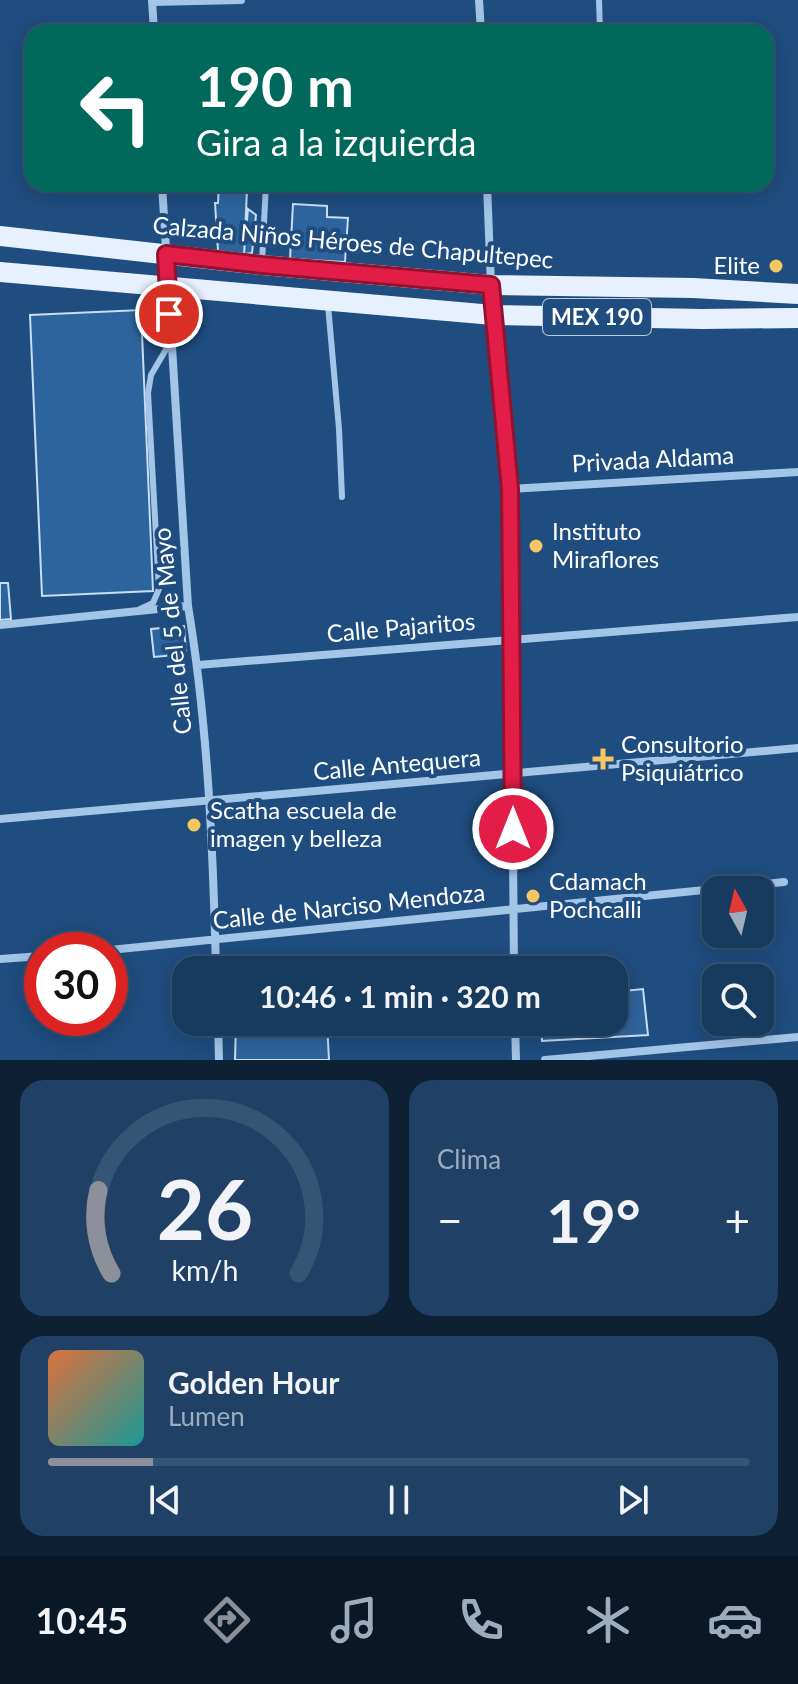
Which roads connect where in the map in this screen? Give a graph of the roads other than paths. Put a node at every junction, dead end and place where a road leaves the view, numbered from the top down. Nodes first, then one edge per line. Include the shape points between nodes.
1 (241, 0) edge
2 (479, 0) edge
3 (599, 0) edge
4 (152, 1) edge
5 (153, 24) edge
6 (480, 24) edge
7 (600, 24) edge
8 (162, 192) edge
9 (266, 192) edge
10 (487, 192) edge
11 (0, 236) edge
12 (166, 254) junction
13 (262, 265) junction
14 (0, 272) edge
15 (798, 282) edge
16 (491, 285) junction
17 (168, 288) junction
18 (768, 293) junction
19 (798, 294) edge
20 (328, 302) junction
21 (493, 315) junction
22 (798, 318) edge
23 (702, 319) junction
24 (171, 341) junction
25 (798, 472) edge
26 (510, 489) junction
27 (342, 497) dead end
28 (188, 606) junction
29 (127, 612) junction
30 (798, 617) edge
31 (0, 625) edge
32 (513, 639) junction
33 (198, 665) junction
34 (798, 748) edge
35 (512, 775) junction
36 (209, 802) junction
37 (0, 819) edge
38 (784, 882) dead end
39 (513, 909) junction
40 (215, 941) junction
41 (128, 948) edge
42 (216, 956) edge
43 (514, 956) edge
44 (24, 957) edge
45 (0, 959) edge
46 (218, 1036) edge
47 (515, 1036) edge
48 (798, 1037) edge
49 (219, 1060) edge
50 (516, 1060) edge
51 (545, 1060) edge

1 - 4 street
2 - 6 street
3 - 7 lane
4 - 5 street
8 - 12 street, Calle del 5 de Mayo
9 - 13 lane
10 - 16 street
11 - 12 main road, Calzada Niños Héroes de Chapultepec / MEX 190
12 - 13 main road, Calzada Niños Héroes de Chapultepec / MEX 190
12 - 17 street, Calle del 5 de Mayo
13 - 16 main road, Calzada Niños Héroes de Chapultepec / MEX 190
14 - 17 main road, MEX 190
15 - 18 main road
16 - 18 main road, Calzada Niños Héroes de Chapultepec / MEX 190
16 - 21 street
17 - 20 main road, MEX 190
17 - 24 street, Calle del 5 de Mayo
18 - 19 main road, Calzada Niños Héroes de Chapultepec / MEX 190
18 - 23 main road
20 - 21 main road, MEX 190
20 - 27 lane
21 - 23 main road, MEX 190
21 - 26 street
22 - 23 main road, MEX 190
24 - 28 street, Calle del 5 de Mayo
24 - 29 lane via 151,375 148,393 159,589 153,603
25 - 26 street, Privada Aldama
26 - 32 street
28 - 29 street
28 - 33 street, Calle del 5 de Mayo
29 - 31 street
30 - 32 street, Calle Pajaritos
32 - 33 street, Calle Pajaritos
32 - 35 street
33 - 36 street, Calle del 5 de Mayo
34 - 35 street, Calle Antequera
35 - 36 street, Calle Antequera
35 - 39 street
36 - 37 street, Calle Antequera
36 - 40 street, Calle del 5 de Mayo
38 - 39 street, Calle de Narciso Mendoza
39 - 40 street, Calle de Narciso Mendoza
39 - 43 street
40 - 41 street, Calle de Narciso Mendoza
40 - 42 street, Calle del 5 de Mayo
44 - 45 street
46 - 49 street
47 - 50 street
48 - 51 street

